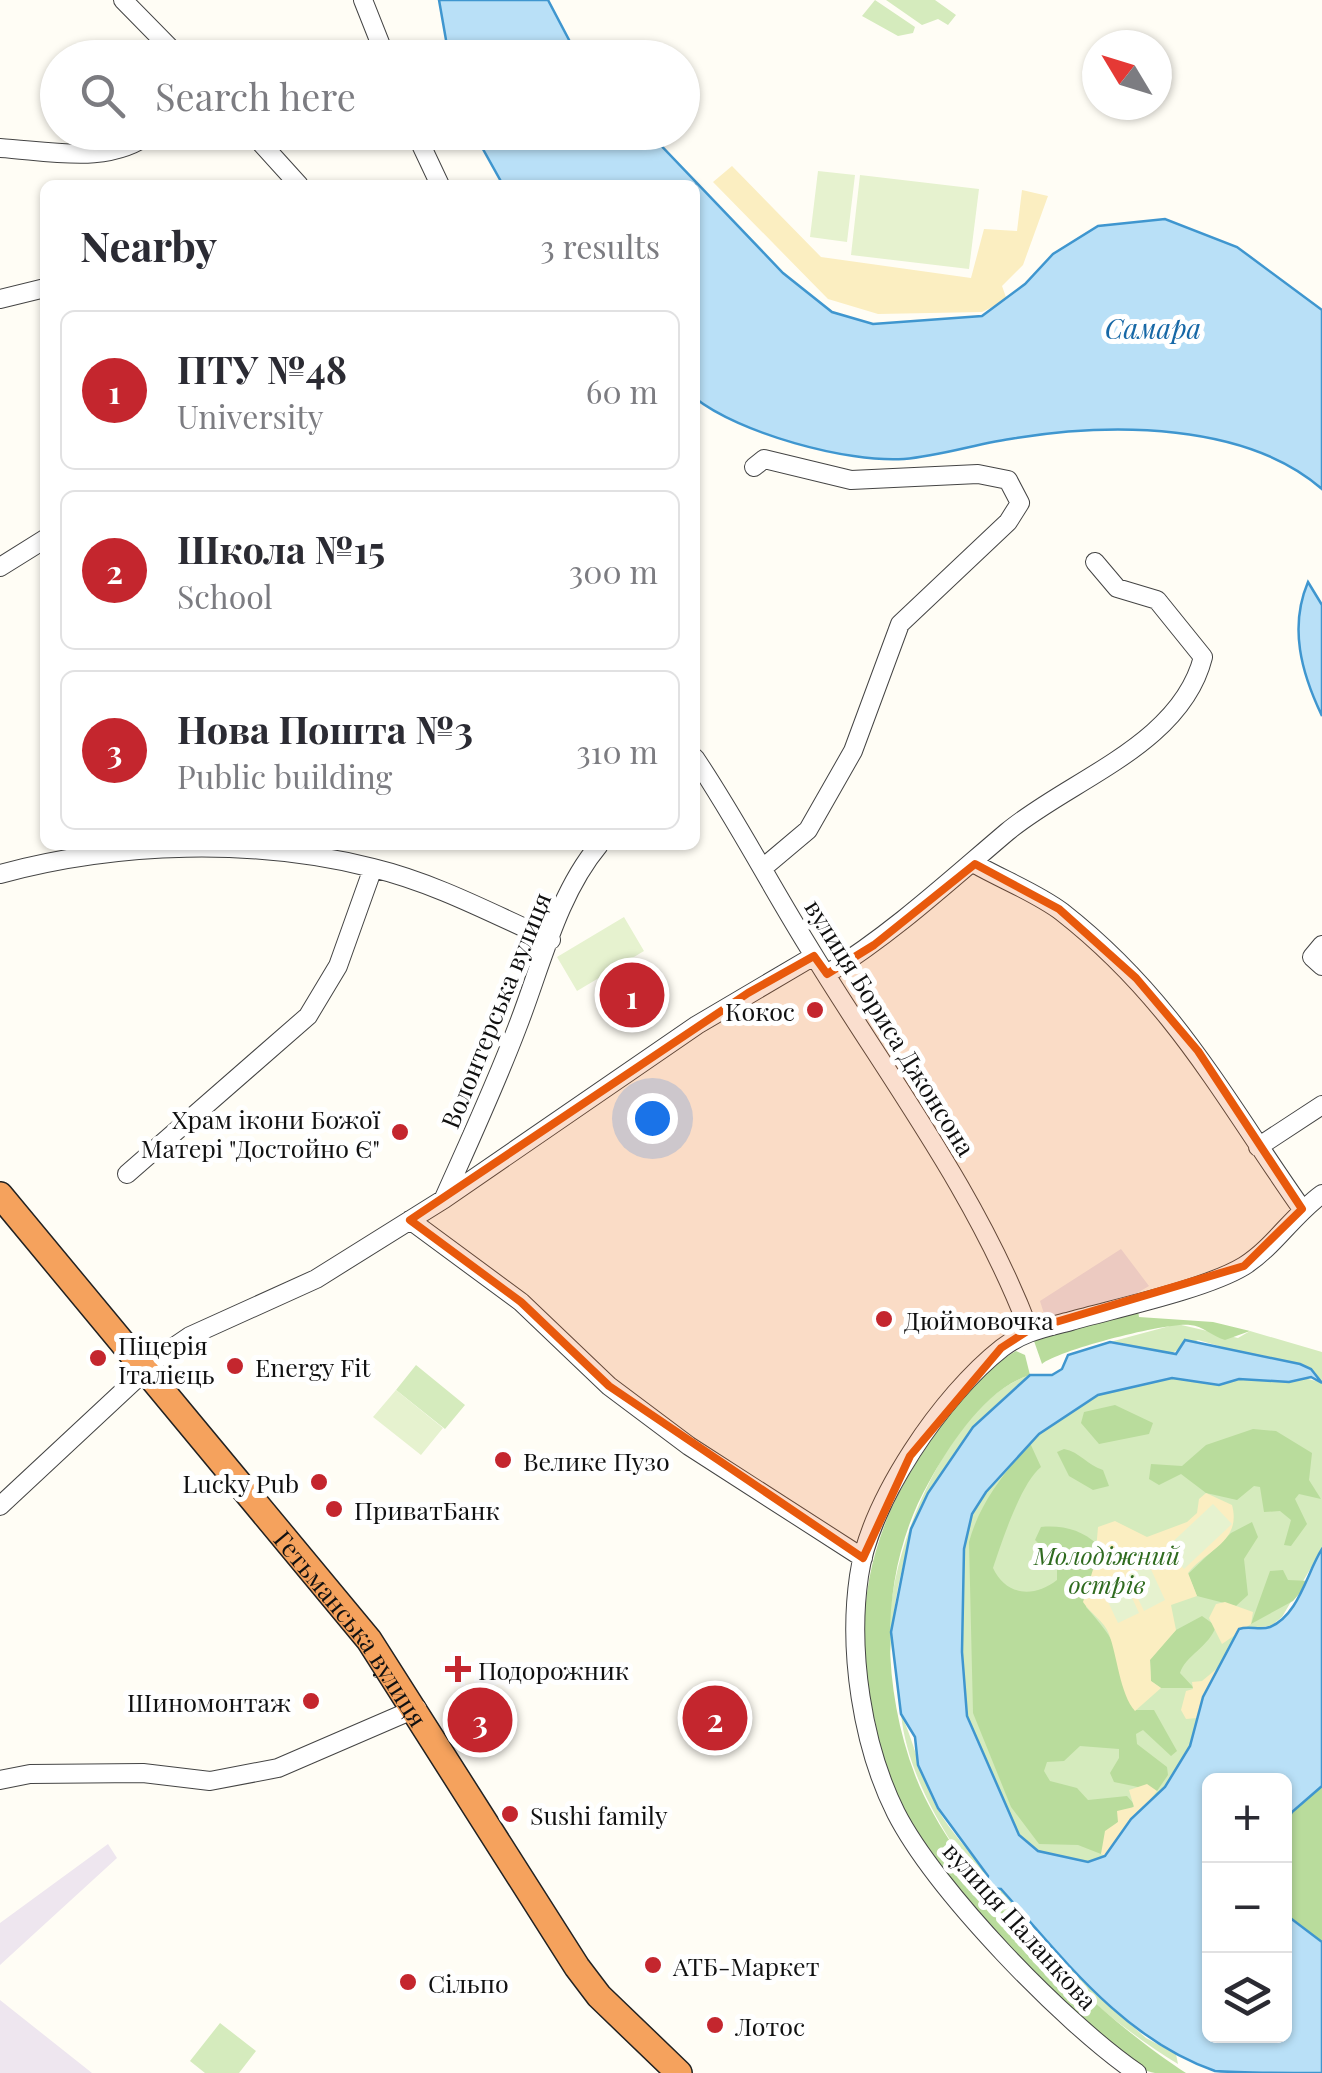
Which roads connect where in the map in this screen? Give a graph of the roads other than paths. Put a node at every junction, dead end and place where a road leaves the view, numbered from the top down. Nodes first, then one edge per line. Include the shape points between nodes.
1 (123, 0) edge
2 (363, 0) edge
3 (162, 40) edge
4 (379, 40) edge
5 (0, 148) edge
6 (118, 150) edge
7 (267, 150) edge
8 (423, 150) edge
9 (294, 180) edge
10 (438, 180) edge
11 (40, 289) edge
12 (0, 299) edge
13 (754, 467) dead end
14 (40, 543) edge
15 (1096, 562) dead end
16 (0, 567) edge
17 (700, 766) edge
18 (114, 850) edge
19 (238, 850) edge
20 (595, 850) edge
21 (975, 864) junction
22 (764, 866) junction
23 (373, 868) junction
24 (0, 874) edge
25 (551, 940) junction
26 (1322, 944) edge
27 (814, 956) junction
28 (1322, 966) edge
29 (827, 974) junction
30 (1322, 1105) edge
31 (1258, 1147) junction
32 (127, 1174) dead end
33 (1322, 1194) edge
34 (444, 1199) junction
35 (2, 1201) edge
36 (1302, 1208) junction
37 (410, 1220) junction
38 (1029, 1330) junction
39 (147, 1368) junction
40 (0, 1506) edge
41 (863, 1558) junction
42 (417, 1708) junction
43 (0, 1780) edge
44 (679, 2073) edge
45 (1137, 2073) edge

1 - 3 street
2 - 4 street
5 - 6 street via 95,155
7 - 9 street
8 - 10 street
11 - 12 street
13 - 22 street via 764,460 851,480 978,474 1008,480 1020,503 900,624 853,751 808,830
14 - 16 street
15 - 21 street via 1118,588 1156,600 1203,657 1200,669 1180,701 1120,760 1008,830
17 - 22 street, вулиця Бориса Джонсона
18 - 24 street
19 - 23 street
20 - 25 street, Волонтерська вулиця
21 - 29 street
21 - 31 street via 1058,910 1136,978 1198,1051
22 - 27 street, вулиця Бориса Джонсона
23 - 25 street via 431,886
23 - 32 street via 338,966 308,1016
25 - 34 street, Волонтерська вулиця
26 - 28 street via 1312,957
27 - 29 street, вулиця Бориса Джонсона
27 - 34 street via 682,1035
29 - 38 street, вулиця Бориса Джонсона via 957,1179 1006,1270
30 - 31 street
31 - 36 street
33 - 36 street
34 - 37 street
35 - 39 highway, Гетьманська вулиця
36 - 38 street via 1244,1266 1156,1298
37 - 39 street via 316,1279 190,1336
37 - 41 street via 521,1302 609,1386 673,1434
38 - 41 street, вулиця Паланкова via 987,1361 939,1415 900,1472
39 - 40 street
39 - 42 highway, Гетьманська вулиця via 370,1640
41 - 45 street, вулиця Паланкова via 855,1623 862,1696 897,1814 958,1898 1028,1977
42 - 43 street via 278,1768 210,1782 143,1773
42 - 44 highway, Гетьманська вулиця via 577,1967

